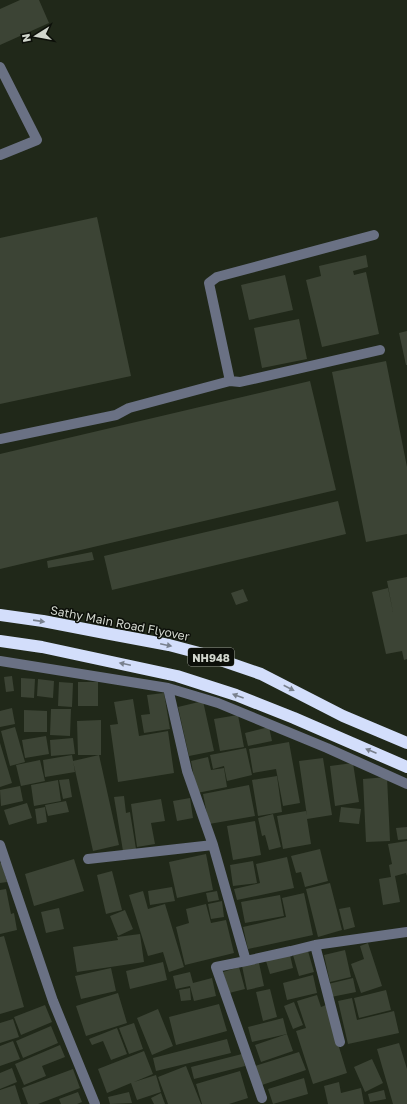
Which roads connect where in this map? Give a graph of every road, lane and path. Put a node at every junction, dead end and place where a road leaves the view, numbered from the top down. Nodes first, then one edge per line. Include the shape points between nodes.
1 (0, 67) edge
2 (0, 155) edge
3 (374, 235) dead end
4 (380, 350) dead end
5 (230, 381) junction
6 (0, 439) edge
7 (0, 615) edge
8 (0, 640) edge
9 (0, 662) edge
10 (168, 688) junction
11 (407, 743) edge
12 (407, 767) edge
13 (407, 784) edge
14 (0, 845) edge
15 (213, 845) junction
16 (88, 859) dead end
17 (407, 932) edge
18 (315, 945) junction
19 (246, 961) junction
20 (340, 1042) dead end
21 (262, 1098) dead end
22 (95, 1104) edge

1 - 2 street via 37,140
3 - 5 street via 217,277 209,283
4 - 5 street via 240,382
5 - 6 street via 129,408 116,415
7 -> 11 highway, Sathy Main Road Flyover / NH948 via 169,645 203,654 261,674 342,716
12 -> 8 highway, NH948 via 236,695 177,676 42,646
9 - 10 street
10 - 13 street via 218,703
10 - 15 street via 187,771
14 - 22 street via 53,1001
15 - 16 street
15 - 19 street
17 - 18 street
18 - 19 street
18 - 20 street
19 - 21 street via 216,967

